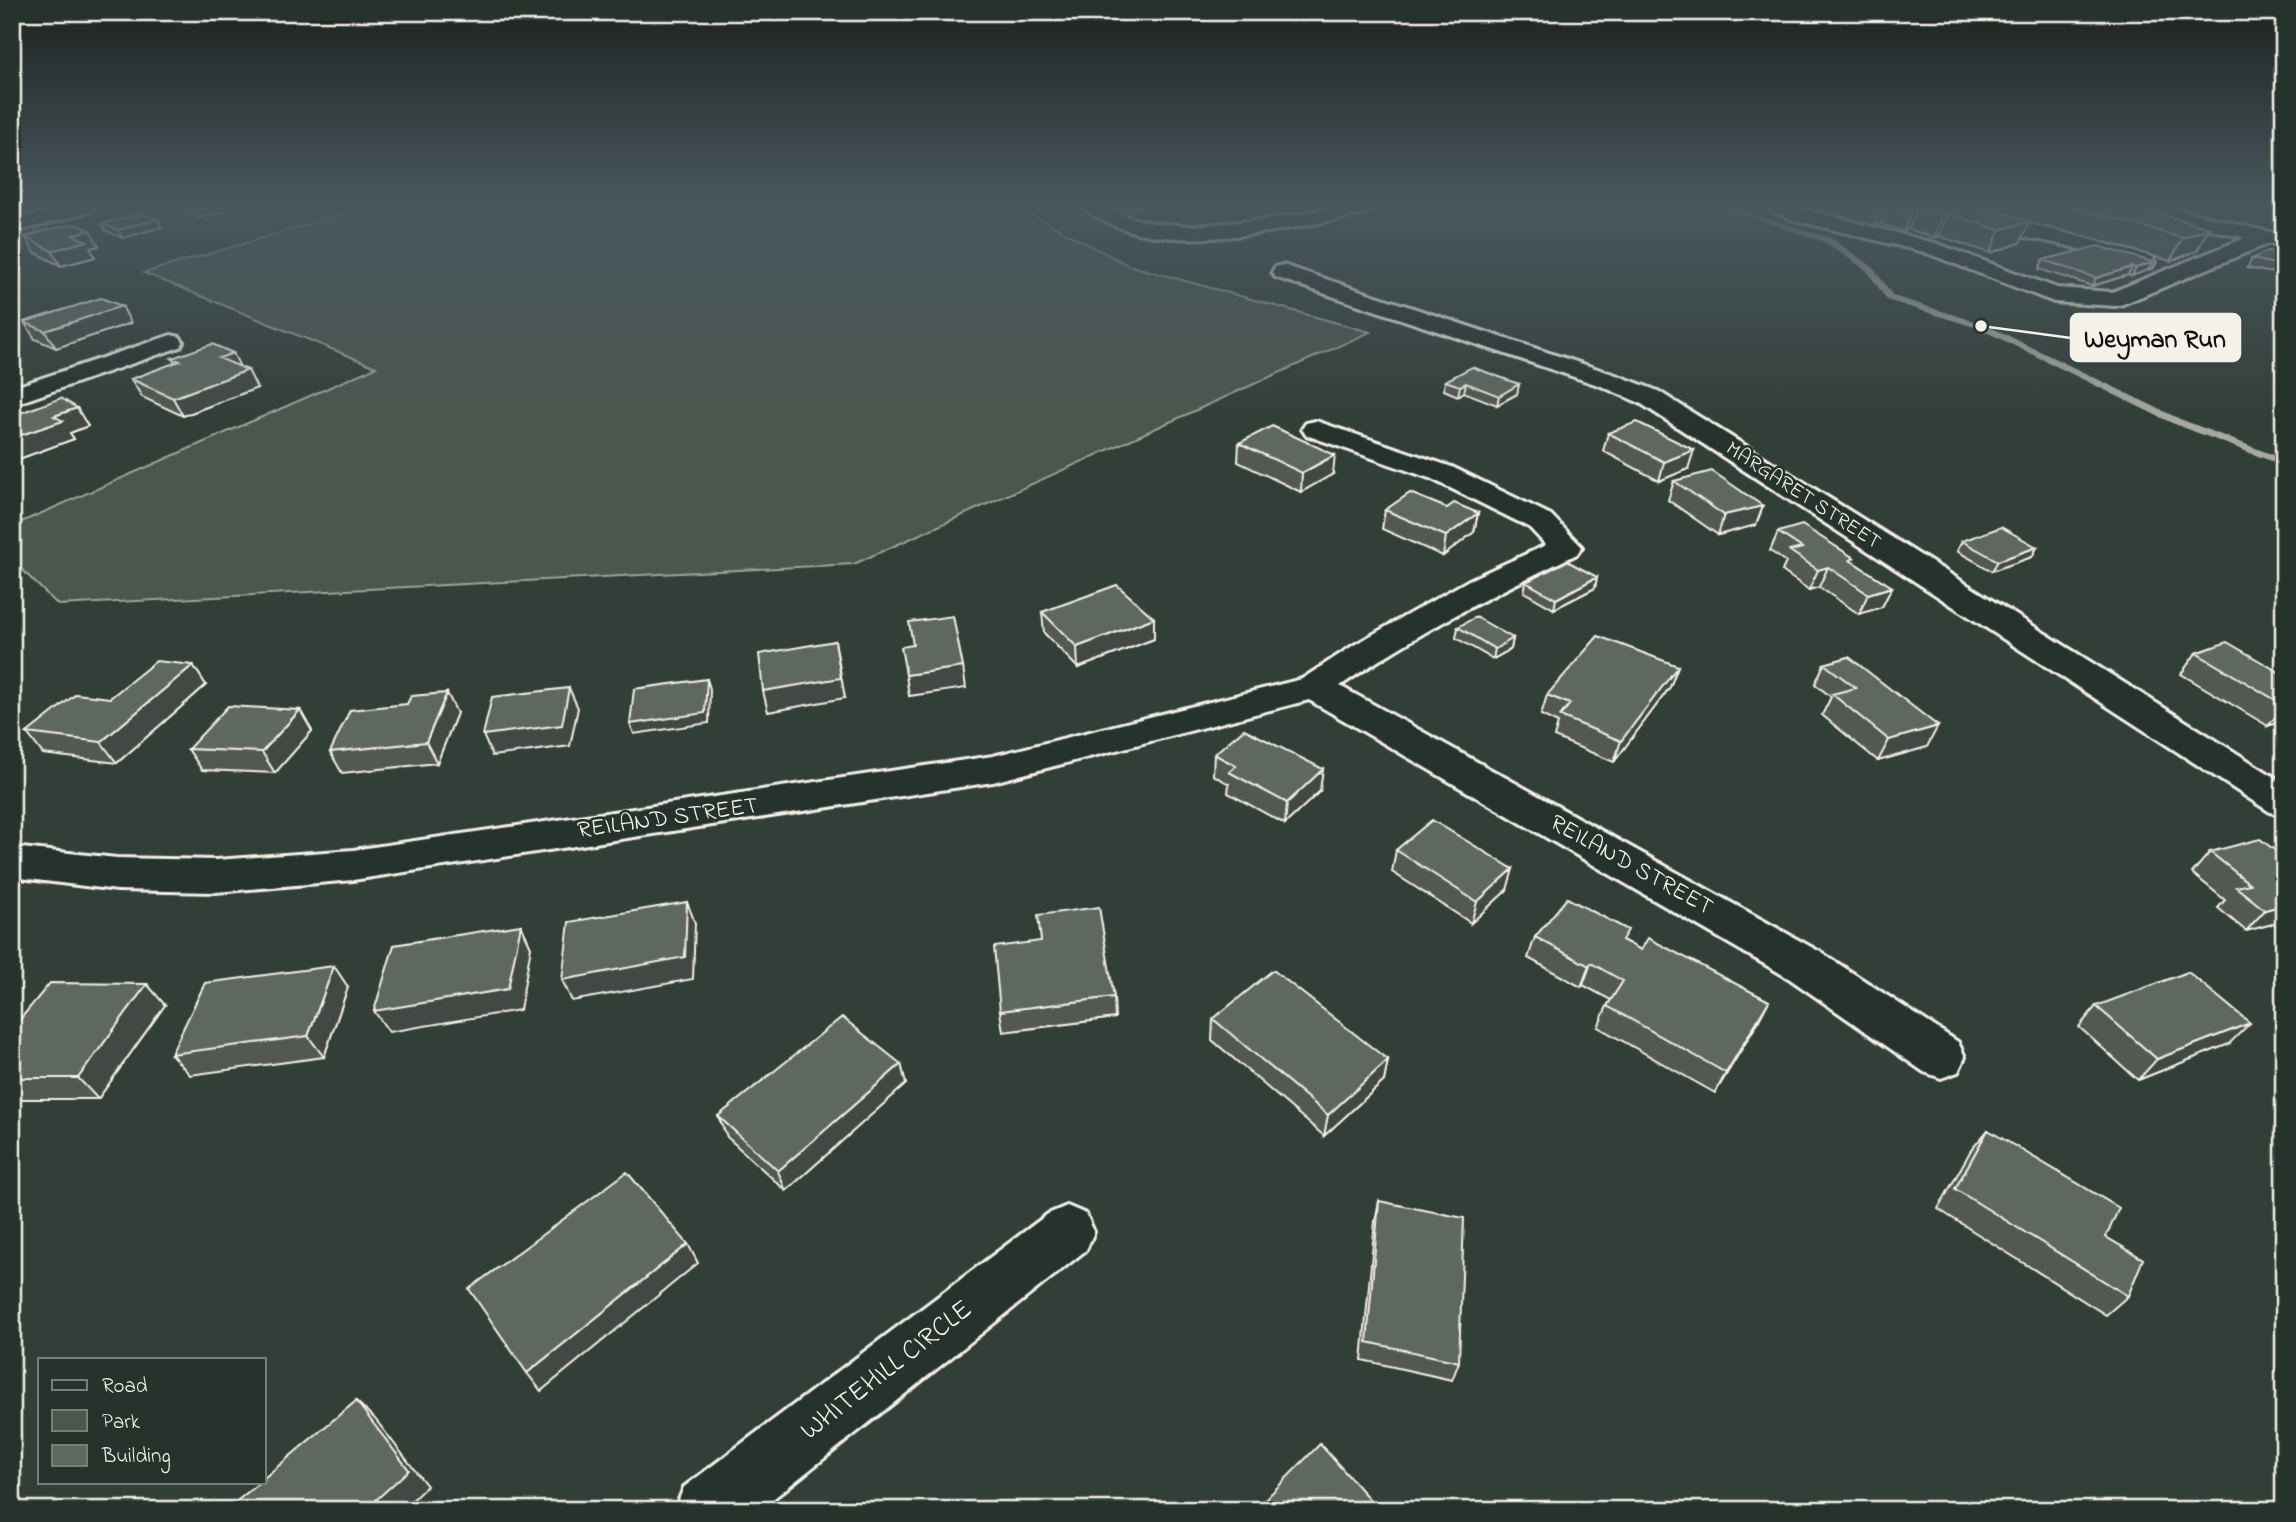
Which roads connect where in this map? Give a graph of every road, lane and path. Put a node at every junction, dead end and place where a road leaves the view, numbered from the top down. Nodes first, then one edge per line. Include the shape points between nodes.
1 (1301, 278) edge
2 (2010, 278) edge
3 (2165, 278) edge
4 (171, 342) dead end
5 (12, 397) edge
6 (1316, 429) dead end
7 (1314, 687) junction
8 (2284, 802) edge
9 (12, 862) edge
10 (1941, 1057) dead end
11 (1067, 1232) dead end
12 (707, 1510) edge

1 - 8 street, MARGARET STREET via 1649,397
2 - 3 street via 2054,295 2115,299
4 - 5 street
6 - 7 street, REILAND STREET via 1442,473 1540,521 1566,547 1481,587
7 - 9 street, REILAND STREET via 993,769 353,865 216,876 117,874
7 - 10 street, REILAND STREET via 1807,966
11 - 12 street, WHITEHILL CIRCLE

